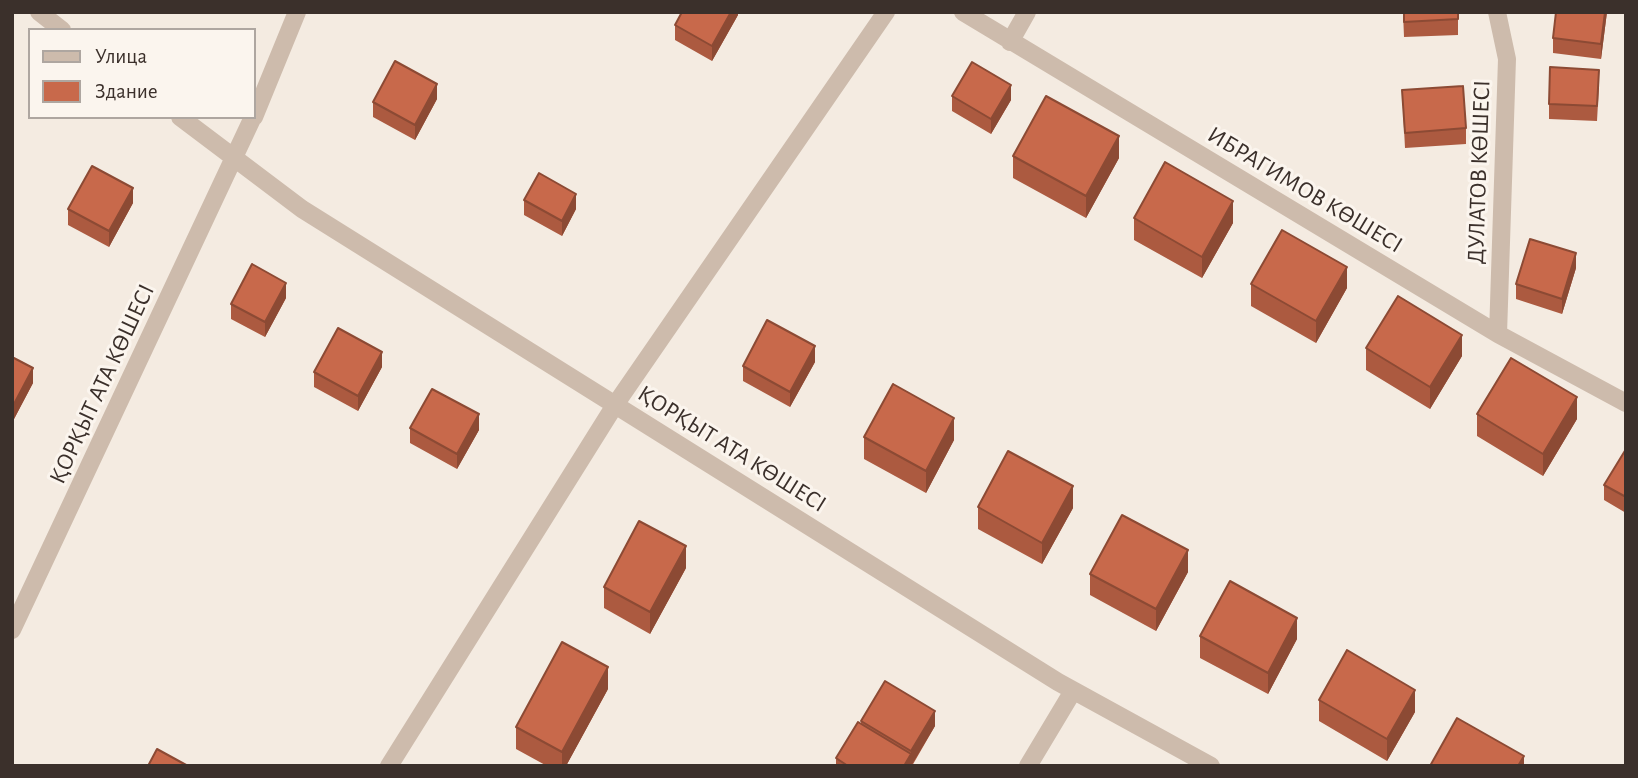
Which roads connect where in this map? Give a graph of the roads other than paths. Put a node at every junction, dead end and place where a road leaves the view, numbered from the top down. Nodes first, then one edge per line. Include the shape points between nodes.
1 (39, 12) edge
2 (297, 12) edge
3 (886, 12) edge
4 (963, 12) edge
5 (1027, 12) edge
6 (1497, 12) edge
7 (59, 28) edge
8 (1010, 41) junction
9 (256, 112) edge
10 (183, 119) edge
11 (253, 119) edge
12 (236, 159) junction
13 (1498, 334) junction
14 (1626, 403) edge
15 (615, 405) junction
16 (12, 630) edge
17 (1073, 691) junction
18 (388, 766) edge
19 (1028, 766) edge
20 (1211, 766) edge

1 - 7 street
2 - 9 street
3 - 15 street
4 - 8 street, ИБРАГИМОВ КӨШЕСІ
5 - 8 street
6 - 13 street, ДУЛАТОВ КӨШЕСІ via 1507,59
8 - 13 street, ИБРАГИМОВ КӨШЕСІ
10 - 12 street, ҚОРҚЫТ АТА КӨШЕСІ
11 - 12 street
12 - 15 street, ҚОРҚЫТ АТА КӨШЕСІ via 302,209
12 - 16 street, ҚОРҚЫТ АТА КӨШЕСІ
13 - 14 street, ИБРАГИМОВ КӨШЕСІ
15 - 17 street, ҚОРҚЫТ АТА КӨШЕСІ
15 - 18 street
17 - 19 street
17 - 20 street, ҚОРҚЫТ АТА КӨШЕСІ

